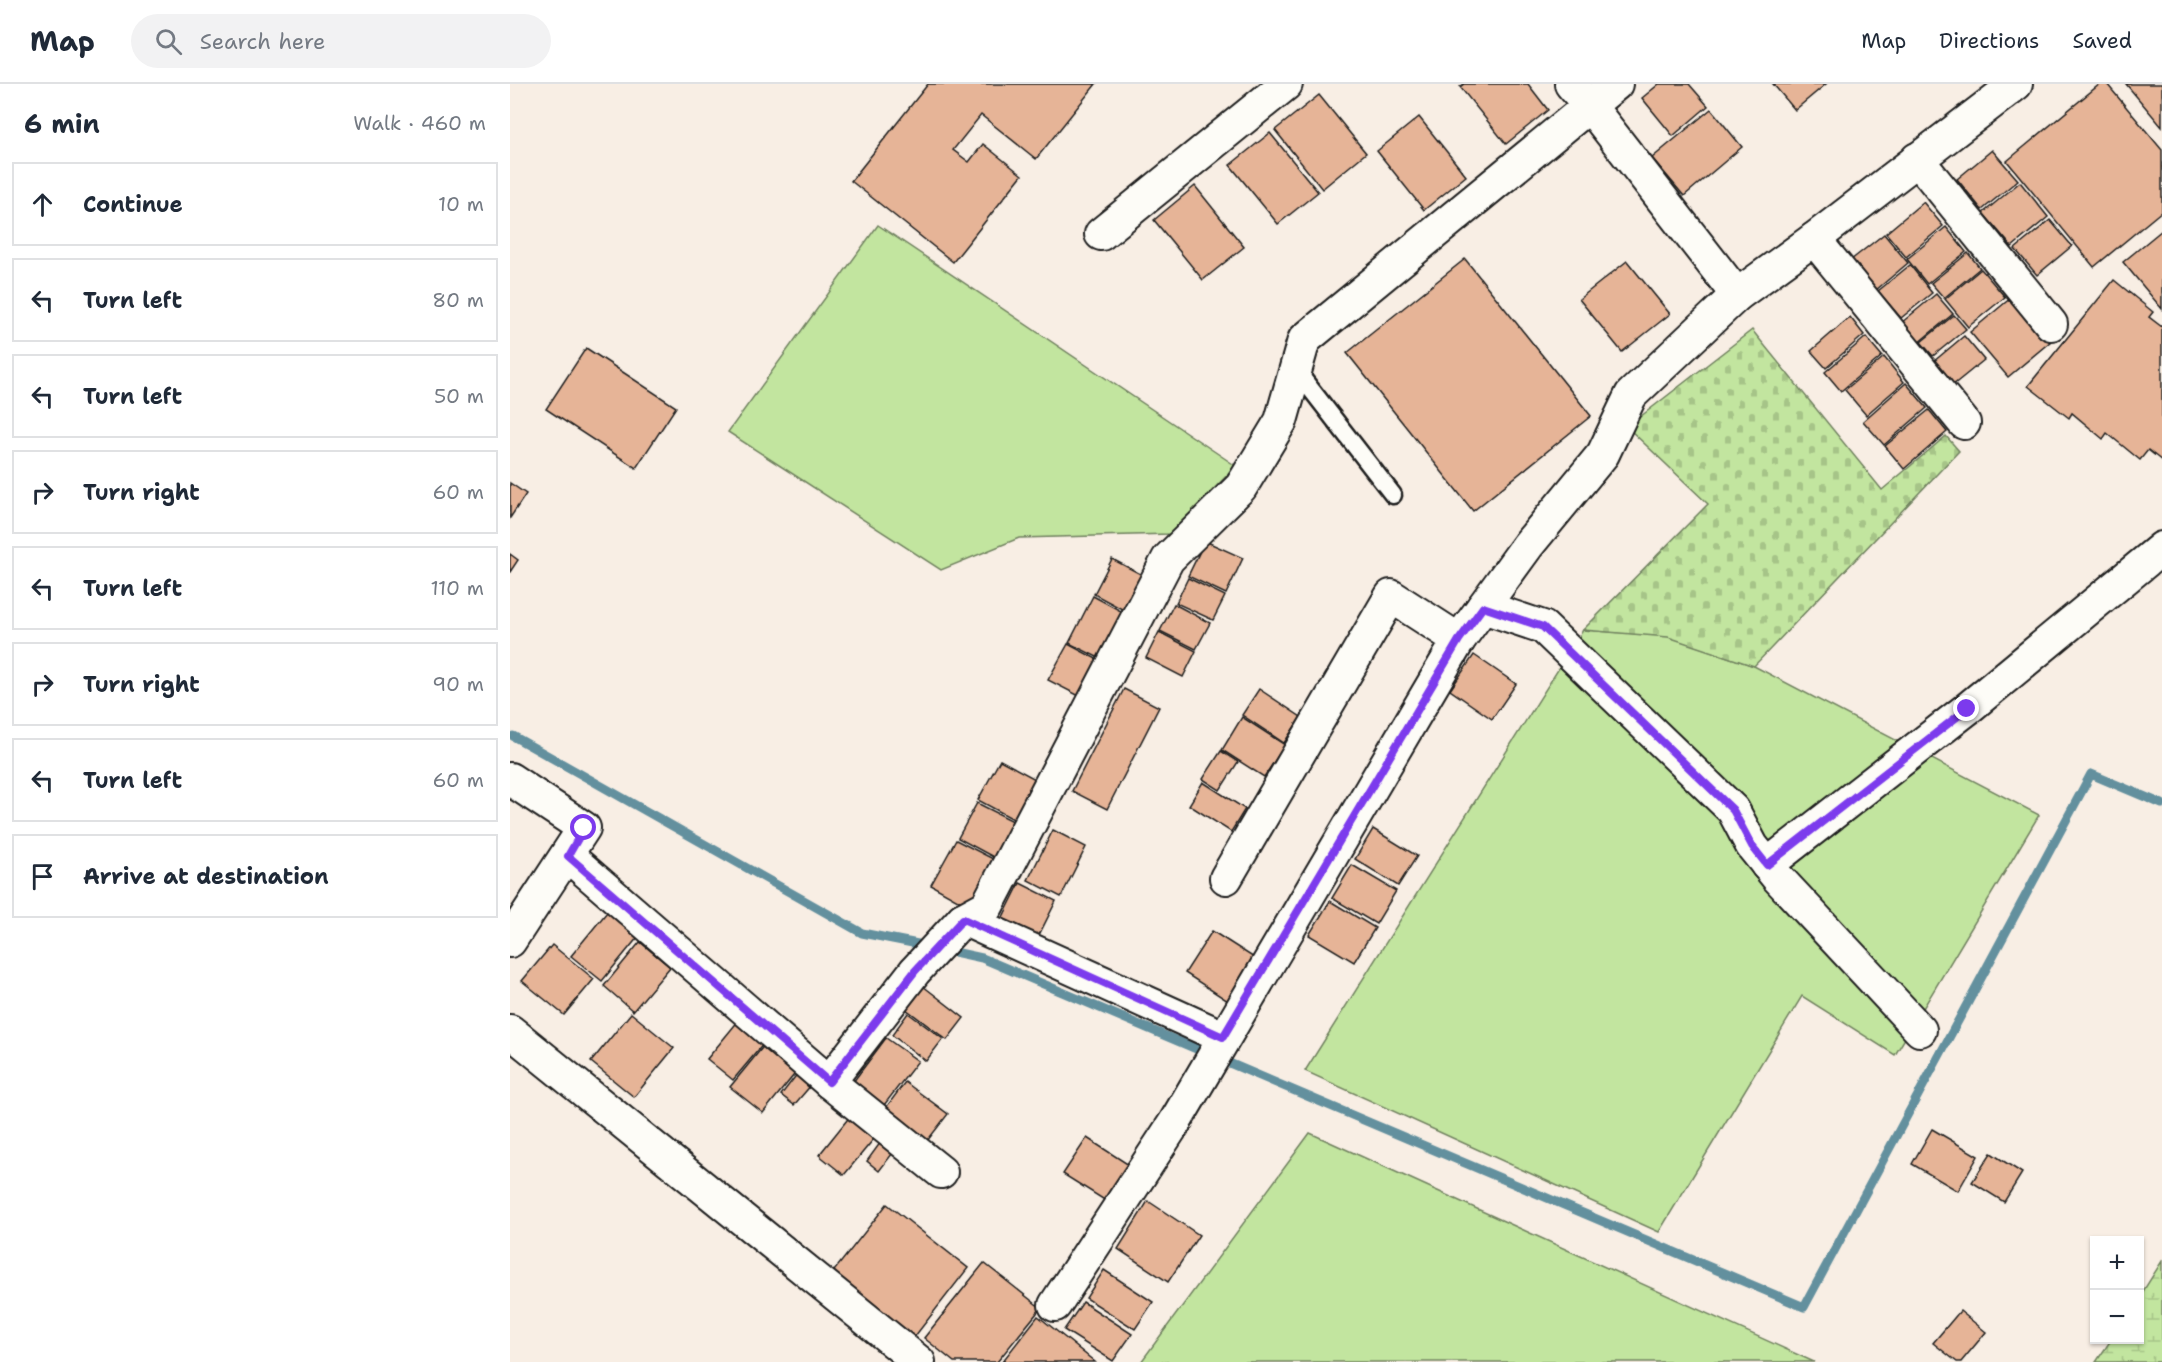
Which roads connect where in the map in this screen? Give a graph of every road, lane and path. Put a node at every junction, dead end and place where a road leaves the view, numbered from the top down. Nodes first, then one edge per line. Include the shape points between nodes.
1 (1286, 84) edge
2 (1616, 84) edge
3 (2016, 84) edge
4 (1580, 94) edge
5 (1917, 159) junction
6 (1101, 234) dead end
7 (1814, 239) junction
8 (1737, 295) junction
9 (2052, 324) dead end
10 (1296, 370) junction
11 (1964, 423) dead end
12 (1393, 495) dead end
13 (2162, 548) edge
14 (1483, 607) junction
15 (1459, 640) junction
16 (510, 779) edge
17 (568, 856) junction
18 (1767, 865) junction
19 (1226, 878) dead end
20 (963, 919) junction
21 (510, 941) edge
22 (510, 1030) edge
23 (1920, 1030) dead end
24 (1223, 1037) junction
25 (829, 1082) junction
26 (941, 1172) dead end
27 (1055, 1305) dead end
28 (919, 1362) edge

1 - 6 street
2 - 4 street
3 - 5 street
4 - 8 street
4 - 10 street via 1304,340
5 - 7 street
5 - 9 street
7 - 8 street
7 - 11 street
8 - 14 street via 1631,395 1603,454
10 - 12 lane
10 - 20 street via 1281,421 1241,487 1168,559 987,906
13 - 18 street via 1967,709
14 - 15 street
14 - 18 street via 1543,627 1733,810
15 - 19 street via 1391,597
15 - 24 street
16 - 17 street via 584,828
17 - 21 street
17 - 25 street
18 - 23 street
20 - 24 street
20 - 25 street via 915,971
22 - 28 street
24 - 27 street via 1186,1102
25 - 26 street

